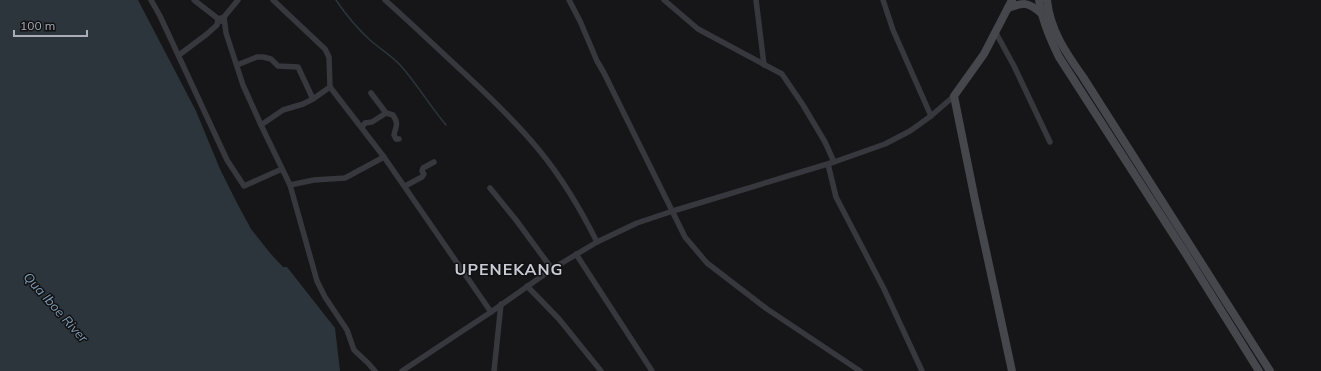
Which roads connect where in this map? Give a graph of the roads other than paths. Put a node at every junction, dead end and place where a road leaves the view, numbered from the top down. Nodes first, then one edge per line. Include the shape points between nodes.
1 (151, 0) edge
2 (194, 0) edge
3 (238, 0) edge
4 (273, 0) edge
5 (385, 0) edge
6 (569, 0) edge
7 (664, 0) edge
8 (756, 0) edge
9 (882, 0) edge
10 (1012, 0) edge
11 (1039, 0) edge
12 (1047, 0) edge
13 (1008, 8) junction
14 (1041, 13) junction
15 (224, 17) junction
16 (218, 19) junction
17 (224, 23) junction
18 (996, 33) junction
19 (179, 55) junction
20 (237, 65) junction
21 (764, 65) junction
22 (330, 86) junction
23 (1093, 92) junction
24 (371, 93) dead end
25 (954, 96) junction
26 (313, 99) junction
27 (1089, 103) junction
28 (386, 113) junction
29 (931, 116) junction
30 (261, 125) junction
31 (362, 127) junction
32 (399, 139) dead end
33 (1050, 142) dead end
34 (384, 157) junction
35 (434, 162) dead end
36 (834, 162) junction
37 (828, 164) junction
38 (282, 169) junction
39 (290, 184) junction
40 (405, 186) junction
41 (490, 188) dead end
42 (673, 211) junction
43 (597, 242) junction
44 (576, 254) junction
45 (552, 269) junction
46 (527, 286) junction
47 (501, 304) junction
48 (491, 312) junction
49 (496, 370) edge
50 (375, 371) edge
51 (402, 371) edge
52 (602, 371) edge
53 (652, 371) edge
54 (860, 371) edge
55 (922, 371) edge
56 (1012, 371) edge
57 (1259, 371) edge
58 (1270, 371) edge

1 - 19 street
2 - 16 street
3 - 15 street
4 - 22 street via 325,49 329,57
5 - 43 street via 519,126 541,151
6 - 42 street
7 - 21 street via 698,29
8 - 21 street
9 - 29 street
10 - 13 main road
11 - 14 main road
12 - 23 main road via 1055,32
13 - 14 main road via 1027,4
13 - 18 main road
14 - 27 main road via 1059,57
15 - 16 street
15 - 17 street
16 - 17 street
16 - 19 street via 212,30
17 - 20 street
18 - 25 main road
18 - 33 street
19 - 38 street via 227,160 244,186
20 - 26 street via 263,57 271,59 278,66 298,67
20 - 30 street
21 - 36 street via 782,74 803,105
22 - 26 street
22 - 31 street
23 - 27 main road
23 - 58 main road
24 - 28 street
25 - 29 street
25 - 56 main road
26 - 30 street via 283,110
27 - 57 main road
28 - 31 street
28 - 32 street via 393,115 397,125 394,135
29 - 36 street via 885,144
30 - 38 street
31 - 34 street
34 - 39 street via 345,178
34 - 40 street
35 - 40 street via 423,168 422,177
36 - 37 street
37 - 42 street
37 - 55 street via 836,197 884,289
38 - 39 street
39 - 50 street via 317,281 347,330 354,350
40 - 48 street
41 - 45 street
42 - 43 street via 637,223
42 - 54 street via 685,237 707,263 767,309
43 - 44 street
44 - 45 street
44 - 53 street
45 - 46 street
46 - 47 street
46 - 52 street via 559,319
47 - 48 street
47 - 49 street
48 - 51 street

